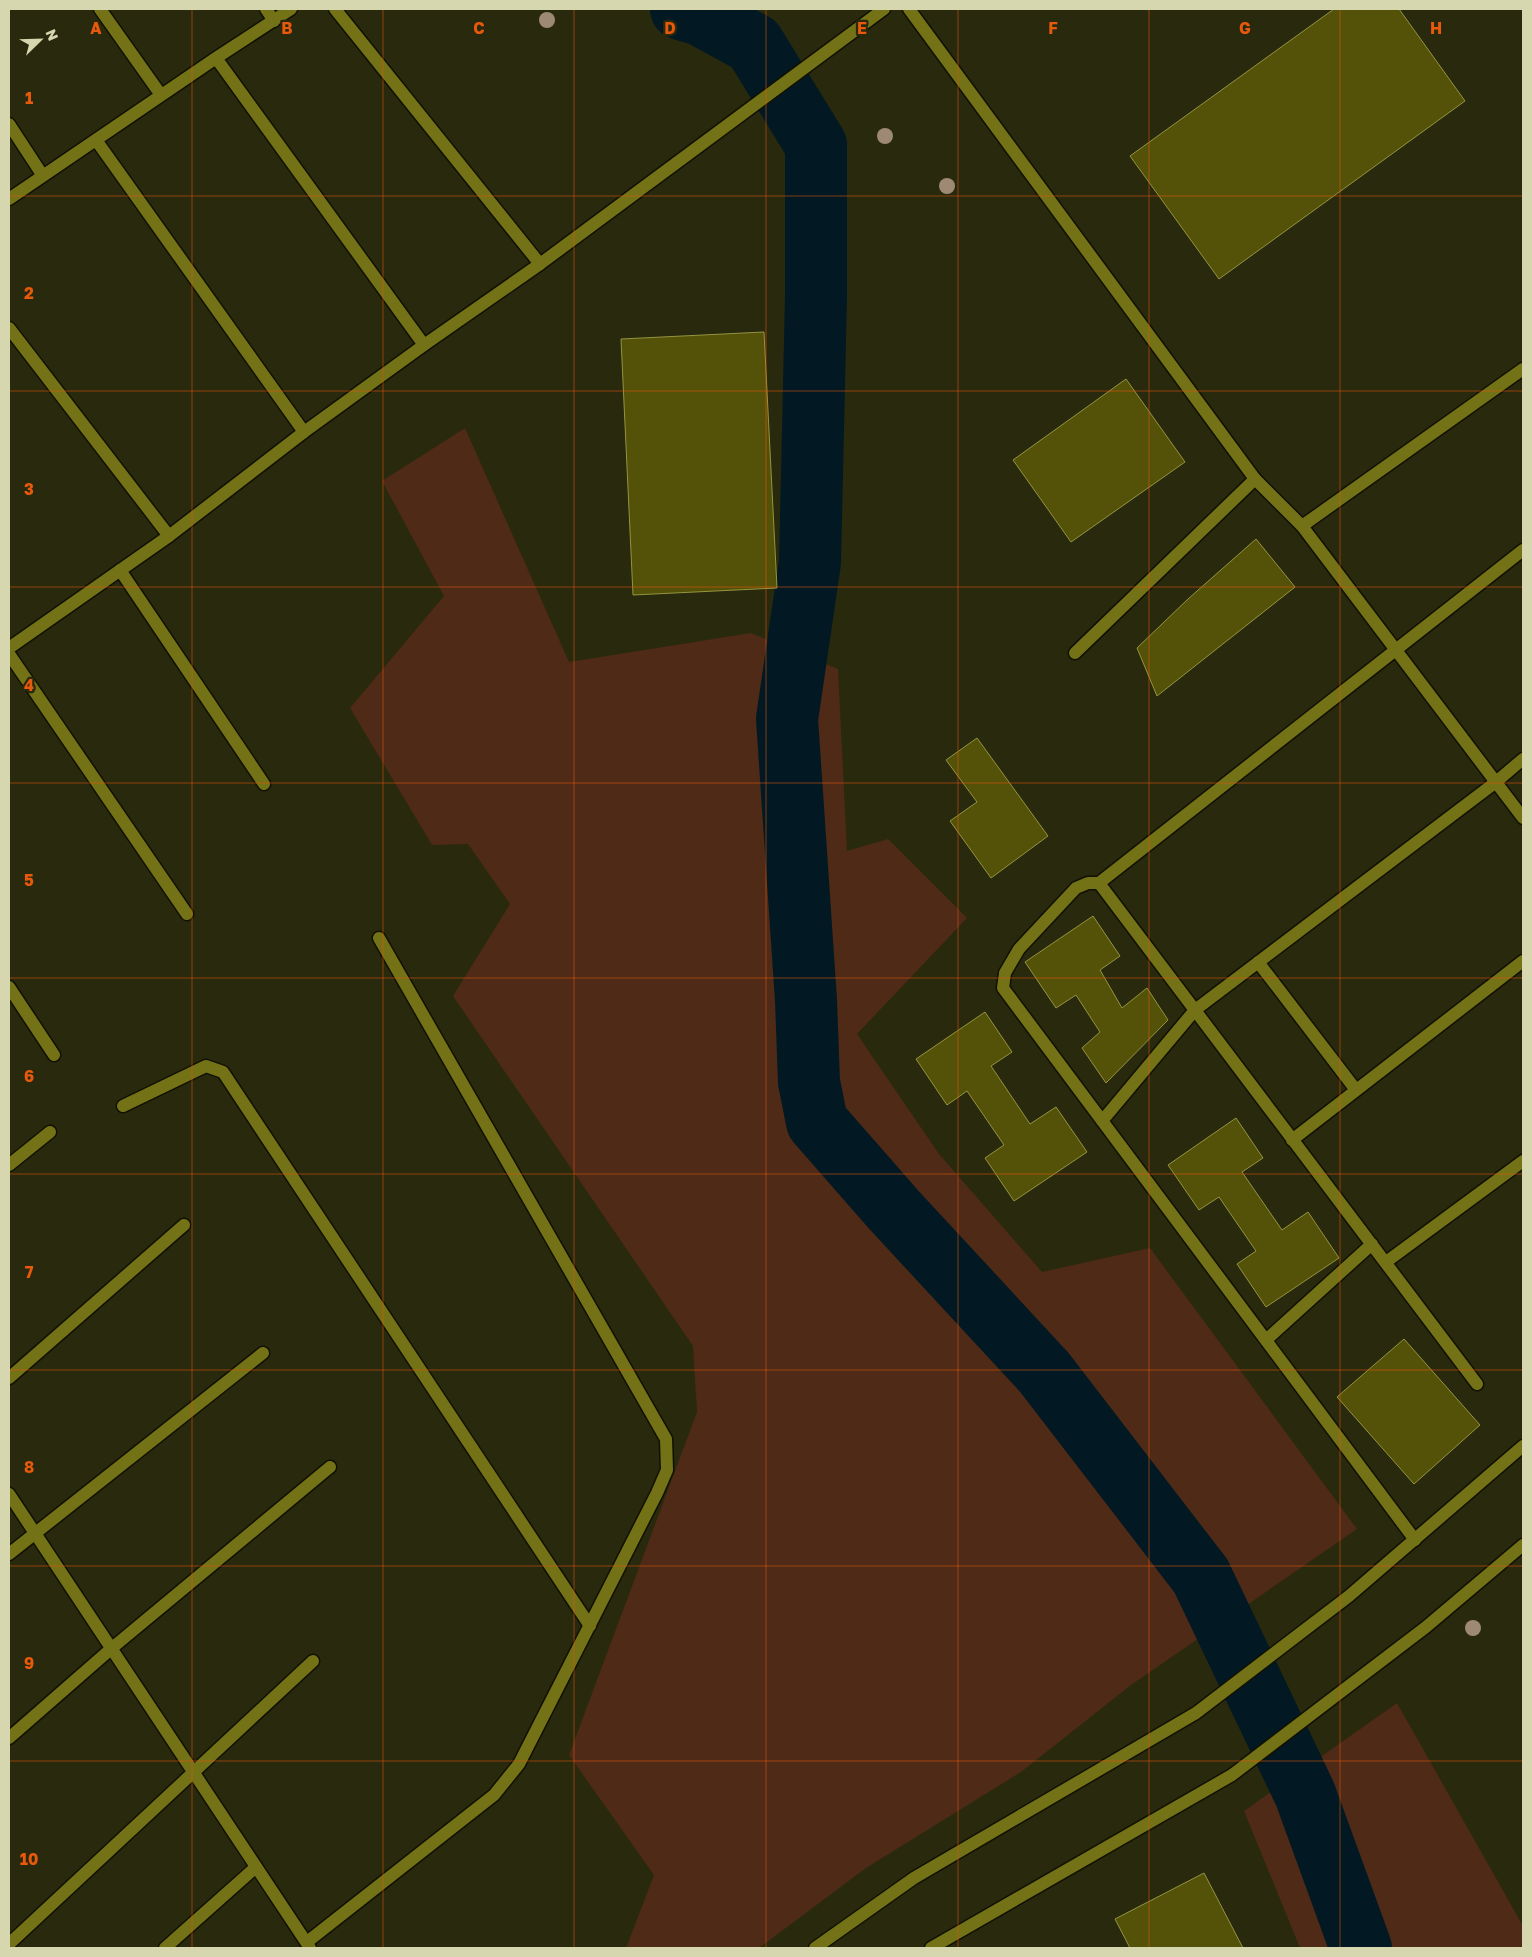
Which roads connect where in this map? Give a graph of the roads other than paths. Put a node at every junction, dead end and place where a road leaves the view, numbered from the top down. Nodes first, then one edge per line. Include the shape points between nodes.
1 (100, 9) edge
2 (266, 9) edge
3 (291, 9) edge
4 (335, 9) edge
5 (884, 9) edge
6 (909, 9) edge
7 (274, 21) junction
8 (216, 58) junction
9 (161, 95) junction
10 (9, 124) edge
11 (96, 140) junction
12 (43, 176) junction
13 (9, 199) edge
14 (540, 264) junction
15 (9, 328) edge
16 (424, 345) junction
17 (1523, 369) edge
18 (304, 432) junction
19 (1255, 479) junction
20 (1302, 526) junction
21 (170, 536) junction
22 (1523, 550) edge
23 (120, 570) junction
24 (9, 648) edge
25 (1396, 650) junction
26 (9, 654) edge
27 (1075, 654) dead end
28 (1523, 759) edge
29 (1496, 782) junction
30 (264, 784) dead end
31 (1523, 818) edge
32 (1099, 884) junction
33 (187, 914) dead end
34 (379, 938) dead end
35 (1523, 961) edge
36 (1258, 962) junction
37 (9, 987) edge
38 (1195, 1010) junction
39 (54, 1055) dead end
40 (1356, 1090) junction
41 (123, 1106) dead end
42 (1102, 1120) junction
43 (50, 1132) dead end
44 (1292, 1140) junction
45 (1523, 1160) edge
46 (9, 1165) edge
47 (184, 1225) dead end
48 (1372, 1244) junction
49 (1386, 1262) junction
50 (1266, 1340) junction
51 (263, 1353) dead end
52 (9, 1378) edge
53 (1477, 1384) dead end
54 (1523, 1446) edge
55 (330, 1468) dead end
56 (9, 1494) edge
57 (34, 1533) junction
58 (1414, 1540) junction
59 (1523, 1545) edge
60 (9, 1554) edge
61 (590, 1626) junction
62 (112, 1648) junction
63 (313, 1661) dead end
64 (9, 1738) edge
65 (194, 1773) junction
66 (256, 1867) junction
67 (9, 1944) edge
68 (308, 1945) edge
69 (165, 1948) edge
70 (815, 1948) edge
71 (931, 1948) edge

1 - 9 street
2 - 7 street
3 - 7 street
4 - 14 street
5 - 14 street
6 - 19 street
7 - 8 street
8 - 9 street
8 - 16 street
9 - 11 street
10 - 12 street
11 - 12 street
11 - 18 street
12 - 13 street
14 - 16 street
15 - 21 street
16 - 18 street
17 - 20 street
18 - 21 street
19 - 20 street
19 - 27 street
20 - 25 street
21 - 23 street
22 - 25 street
23 - 24 street
23 - 30 street
25 - 29 street
25 - 32 street
26 - 33 street
28 - 29 street
29 - 31 street
29 - 36 street
32 - 38 street
32 - 42 street via 1088,883 1076,888 1019,949 1005,973 1002,988
34 - 61 street via 666,1439 667,1470
35 - 40 street
36 - 38 street
36 - 40 street
37 - 39 street
38 - 42 street
38 - 44 street
40 - 44 street
41 - 61 street via 206,1066 223,1072
42 - 50 street
43 - 46 street
44 - 48 street
45 - 49 street
47 - 52 street
48 - 49 street
48 - 50 street
49 - 53 street
50 - 58 street
51 - 57 street
54 - 58 street
55 - 62 street
56 - 57 street
57 - 60 street
57 - 62 street
58 - 70 street via 1349,1596 1196,1713 914,1878
59 - 71 street via 1426,1628 1232,1776
61 - 68 street via 519,1764 494,1795
62 - 64 street
62 - 65 street
63 - 65 street
65 - 66 street
65 - 67 street
66 - 68 street
66 - 69 street

